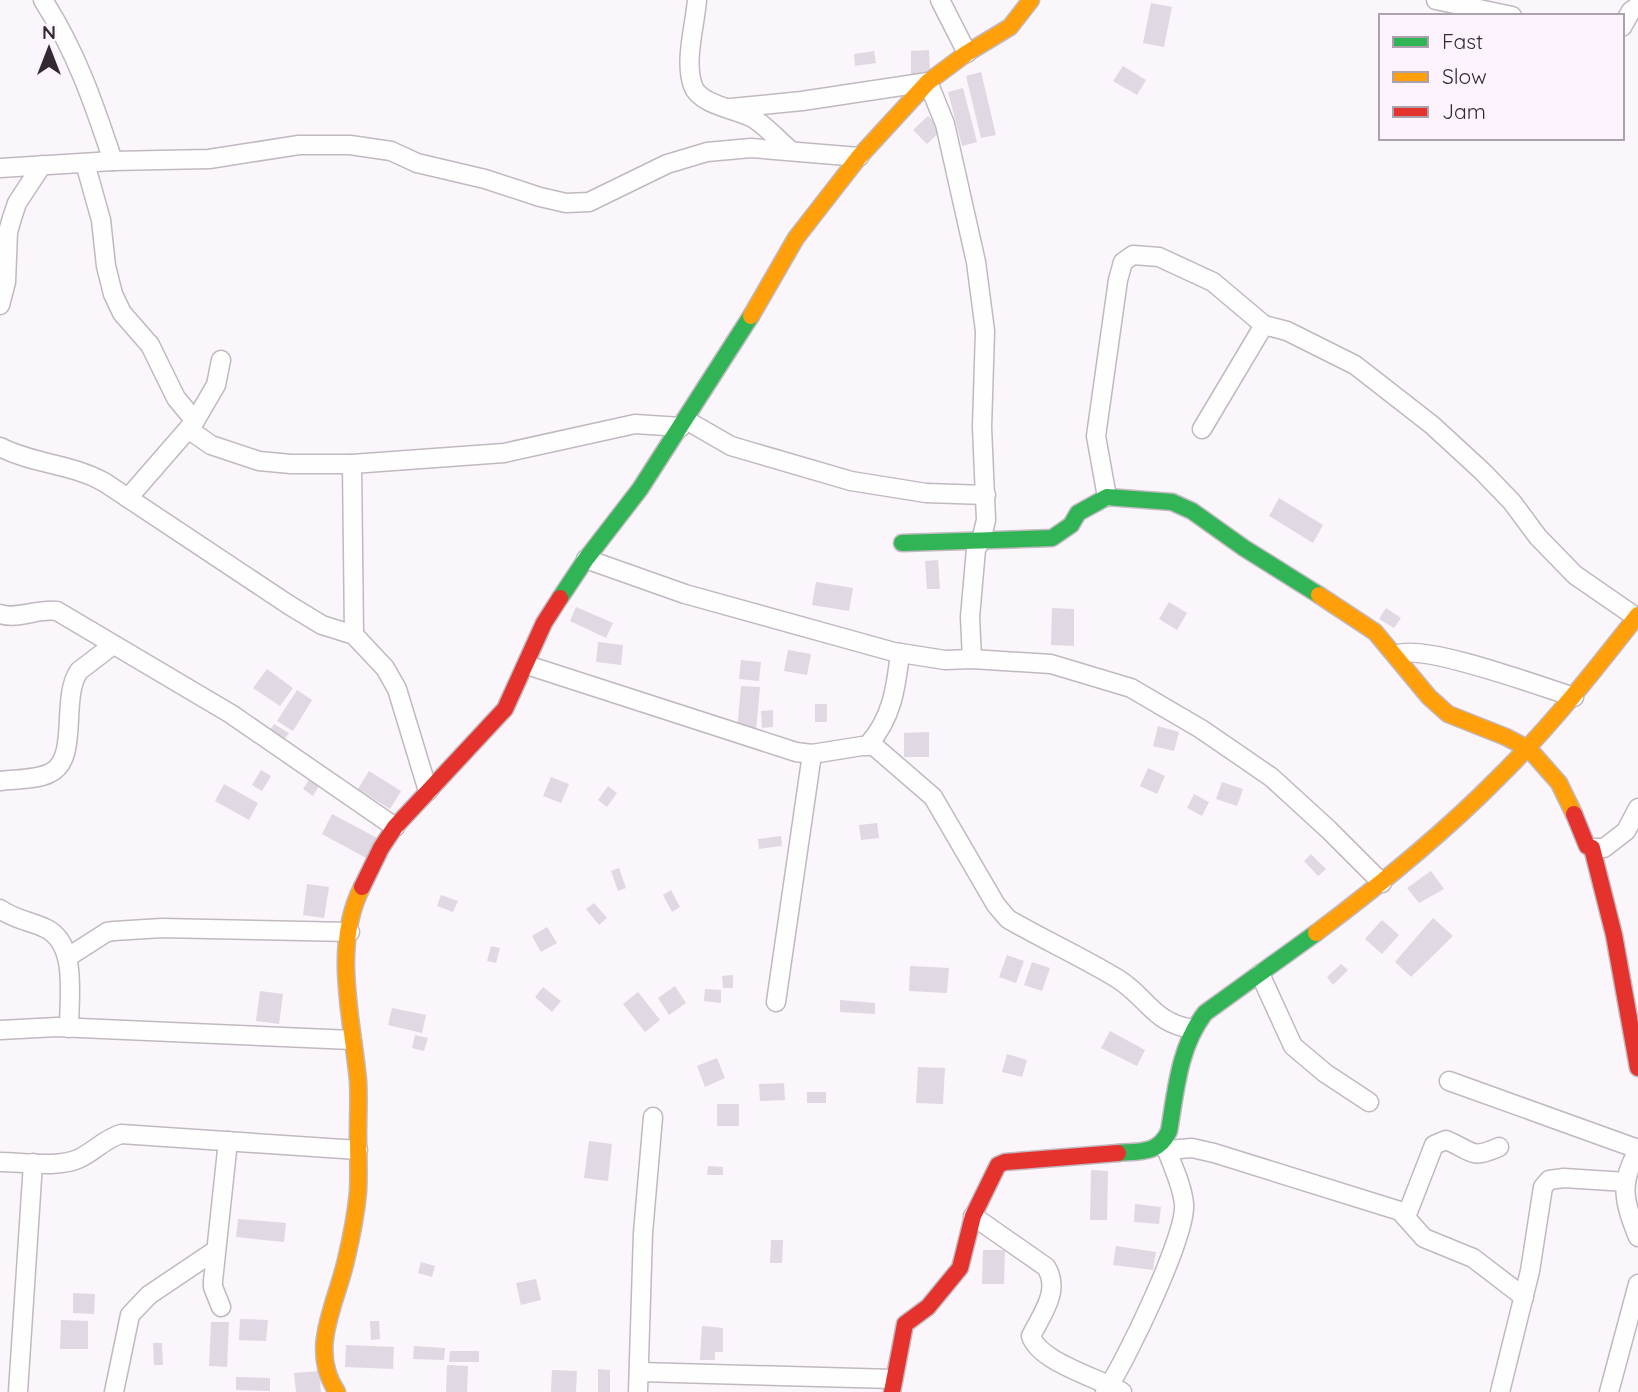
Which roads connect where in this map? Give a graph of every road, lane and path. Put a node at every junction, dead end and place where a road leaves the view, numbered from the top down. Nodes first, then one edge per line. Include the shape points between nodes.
1 (43, 0) edge
2 (697, 0) edge
3 (940, 0) edge
4 (1031, 0) edge
5 (1436, 0) edge
6 (1638, 6) edge
7 (1502, 14) edge
8 (1624, 24) edge
9 (967, 53) junction
10 (928, 82) junction
11 (731, 108) junction
12 (790, 150) junction
13 (859, 157) junction
14 (113, 161) junction
15 (85, 163) junction
16 (41, 165) junction
17 (0, 168) edge
18 (0, 305) edge
19 (1264, 325) junction
20 (221, 360) dead end
21 (683, 424) junction
22 (191, 425) junction
23 (1202, 429) dead end
24 (0, 447) edge
25 (352, 464) junction
26 (986, 495) junction
27 (1107, 497) junction
28 (128, 498) junction
29 (981, 541) junction
30 (902, 543) dead end
31 (586, 559) junction
32 (0, 614) edge
33 (1637, 616) edge
34 (355, 635) junction
35 (113, 645) junction
36 (900, 653) junction
37 (1396, 655) junction
38 (972, 659) junction
39 (527, 665) junction
40 (1574, 697) junction
41 (868, 745) junction
42 (1527, 746) junction
43 (812, 754) junction
44 (0, 781) edge
45 (428, 791) junction
46 (1638, 808) edge
47 (395, 827) junction
48 (1592, 848) junction
49 (1382, 883) junction
50 (0, 909) edge
51 (349, 932) junction
52 (68, 957) junction
53 (1260, 974) junction
54 (776, 1002) dead end
55 (69, 1028) junction
56 (1193, 1029) junction
57 (0, 1030) edge
58 (352, 1041) junction
59 (1638, 1068) edge
60 (1449, 1081) dead end
61 (1369, 1102) dead end
62 (653, 1117) dead end
63 (228, 1141) junction
64 (1165, 1146) junction
65 (1500, 1147) dead end
66 (358, 1150) junction
67 (1638, 1150) edge
68 (0, 1162) edge
69 (33, 1163) junction
70 (1629, 1192) edge
71 (972, 1216) junction
72 (1406, 1217) junction
73 (1638, 1237) edge
74 (216, 1250) junction
75 (1638, 1284) edge
76 (1524, 1297) junction
77 (221, 1307) dead end
78 (640, 1371) junction
79 (892, 1385) edge
80 (1112, 1390) edge
81 (18, 1392) edge
82 (114, 1392) edge
83 (337, 1392) edge
84 (638, 1392) edge
85 (1500, 1392) edge
86 (1609, 1392) edge

1 - 14 street via 63,30 100,116
2 - 11 street via 690,66 693,88 704,101
3 - 9 street
4 - 9 street via 1010,27
5 - 7 street
6 - 8 street
9 - 10 street
10 - 11 street
10 - 13 street
10 - 26 street via 946,124 976,261 985,331 982,427
11 - 12 street via 755,120
12 - 13 street
12 - 14 street via 707,152 667,164 589,202 566,203 418,163 391,151 350,145 299,145 209,159
13 - 21 street via 796,238
14 - 15 street
15 - 16 street
15 - 22 street via 101,220 113,294 122,313 150,345
16 - 17 street
16 - 18 street via 12,218
19 - 23 street
19 - 27 street via 1213,282 1159,257 1133,255 1123,261 1097,436
19 - 33 street via 1287,331 1355,365 1382,385 1482,471 1575,575
20 - 22 street via 216,385
21 - 25 street via 635,424 504,453
21 - 26 street via 731,446 851,481 926,493
21 - 31 street
22 - 25 street via 211,445 259,461
22 - 28 street
24 - 28 street via 30,460 84,472
25 - 34 street
26 - 29 street
27 - 29 street via 1078,513 1071,525 1052,538
27 - 37 street via 1172,502 1192,511 1364,623
28 - 34 street via 322,625
29 - 30 street
29 - 38 street via 976,549 970,617
31 - 36 street via 721,605
31 - 39 street via 544,623
32 - 35 street via 57,611
33 - 40 street
34 - 45 street via 385,667 397,689
35 - 44 street via 75,676 60,767 47,775
35 - 47 street via 231,714
36 - 38 street
36 - 41 street via 888,715
37 - 40 street via 1405,651 1445,657
37 - 42 street via 1442,710
38 - 49 street via 1051,664 1131,688 1271,777
39 - 43 street via 748,738
39 - 45 street via 505,709
40 - 42 street
41 - 43 street
41 - 56 street via 933,797 1008,919 1117,979 1174,1026
42 - 48 street via 1567,793 1583,838
42 - 49 street via 1499,778
43 - 54 street
45 - 47 street
46 - 48 street via 1626,831 1604,848
47 - 51 street via 353,904
48 - 59 street via 1614,935
49 - 53 street
50 - 52 street via 52,932
51 - 52 street via 114,931
51 - 58 street via 347,1000
52 - 55 street
53 - 56 street via 1205,1013
53 - 61 street via 1293,1046
55 - 57 street
55 - 58 street
56 - 64 street via 1182,1059
58 - 66 street via 358,1082
60 - 67 street
62 - 78 street via 643,1233
63 - 66 street
63 - 69 street via 121,1134 79,1159
63 - 74 street
64 - 71 street via 1004,1162 995,1170
64 - 72 street via 1214,1153
64 - 80 street via 1184,1203 1182,1225
65 - 72 street via 1482,1155 1446,1140 1434,1145
66 - 83 street via 358,1193 346,1261 325,1328 323,1354
67 - 70 street via 1631,1163
68 - 69 street
69 - 81 street
70 - 73 street
70 - 76 street via 1564,1178 1549,1180
71 - 79 street via 960,1268 928,1307 905,1324
71 - 80 street via 1046,1267 1052,1276 1051,1294 1031,1336 1034,1345 1046,1356
72 - 76 street via 1424,1238 1473,1258
74 - 77 street via 213,1287
74 - 82 street via 149,1295 130,1315
75 - 86 street
76 - 85 street
78 - 79 street
78 - 84 street

